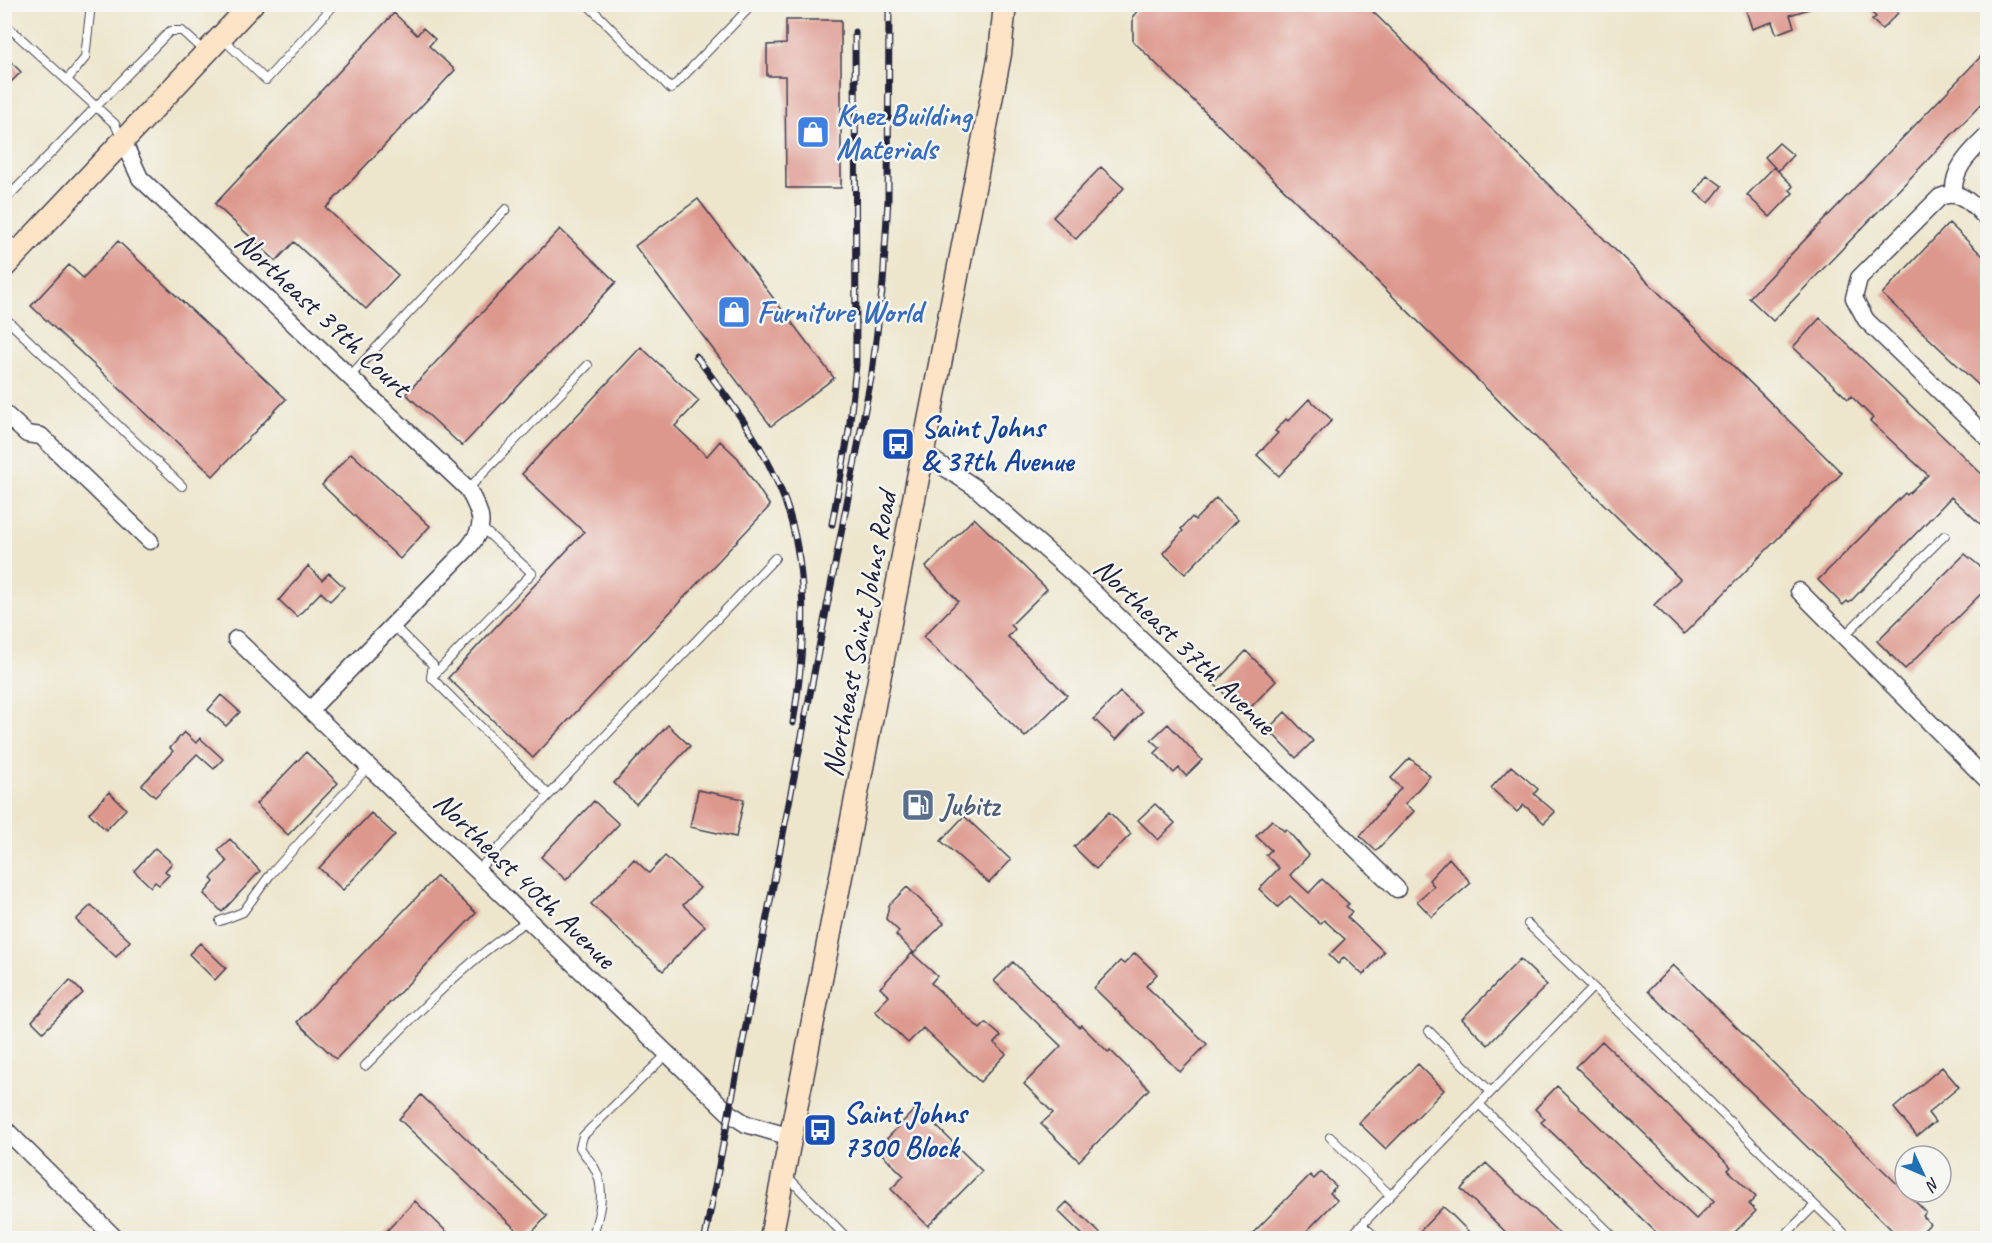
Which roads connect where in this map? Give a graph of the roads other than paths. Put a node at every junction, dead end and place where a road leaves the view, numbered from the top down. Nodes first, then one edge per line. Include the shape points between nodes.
1 (92, 4) edge
2 (252, 4) edge
3 (335, 4) edge
4 (586, 4) edge
5 (753, 4) edge
6 (1005, 4) edge
7 (4, 23) edge
8 (214, 45) junction
9 (67, 80) junction
10 (96, 106) junction
11 (1988, 135) edge
12 (123, 141) junction
13 (1950, 194) junction
14 (4, 201) edge
15 (506, 209) dead end
16 (1988, 220) edge
17 (12, 242) edge
18 (4, 267) edge
19 (4, 317) edge
20 (588, 365) dead end
21 (350, 377) junction
22 (4, 413) edge
23 (1988, 438) edge
24 (924, 454) junction
25 (182, 486) dead end
26 (468, 489) junction
27 (482, 528) junction
28 (1945, 535) dead end
29 (150, 541) dead end
30 (775, 558) dead end
31 (1799, 591) dead end
32 (392, 624) junction
33 (1844, 636) junction
34 (236, 639) dead end
35 (432, 677) junction
36 (310, 710) junction
37 (369, 766) junction
38 (1988, 781) edge
39 (549, 795) junction
40 (477, 871) junction
41 (1397, 889) dead end
42 (220, 921) dead end
43 (527, 921) junction
44 (1528, 924) dead end
45 (1593, 987) junction
46 (1429, 1031) dead end
47 (667, 1054) junction
48 (365, 1066) dead end
49 (1491, 1092) junction
50 (1479, 1104) junction
51 (7, 1131) dead end
52 (791, 1137) junction
53 (1330, 1137) dead end
54 (784, 1173) junction
55 (1390, 1196) junction
56 (1815, 1205) junction
57 (1362, 1225) junction
58 (115, 1239) edge
59 (592, 1239) edge
60 (771, 1239) edge
61 (847, 1239) edge
62 (1349, 1239) edge
63 (1377, 1239) edge
64 (1615, 1239) edge
65 (1782, 1239) edge
66 (1849, 1239) edge

1 - 9 lane via 86,58
2 - 8 main road
3 - 8 lane via 266,80
4 - 5 lane via 671,89
6 - 24 main road, Northeast Saint Johns Road via 1000,54
7 - 9 lane
8 - 10 lane via 182,31 170,31
8 - 12 main road
9 - 10 lane
10 - 12 lane via 115,124
10 - 14 lane
11 - 13 street via 1958,168
12 - 17 main road
12 - 21 street, Northeast 39th Court via 140,178
13 - 16 street via 1969,202
13 - 23 street via 1932,203 1859,278 1855,304 1866,320
15 - 21 lane
17 - 18 main road
19 - 25 lane
20 - 26 lane
21 - 26 street, Northeast 39th Court
22 - 29 street via 27,434 41,436
24 - 41 street, Northeast 37th Avenue via 976,488 1088,587
24 - 52 main road, Northeast Saint Johns Road
26 - 27 street, Northeast 39th Court via 480,512
27 - 32 street via 468,548
27 - 35 lane via 532,573
28 - 33 lane
30 - 39 lane
31 - 33 street
32 - 35 lane via 433,664
32 - 36 street
33 - 38 street
34 - 36 street, Northeast 40th Avenue
35 - 39 lane
36 - 37 street, Northeast 40th Avenue
37 - 40 street, Northeast 40th Avenue
37 - 42 lane via 270,875 243,912
39 - 40 lane
40 - 43 street, Northeast 40th Avenue
43 - 47 street, Northeast 40th Avenue
43 - 48 lane via 458,972
44 - 45 lane
45 - 49 lane
45 - 56 lane
46 - 49 lane
47 - 52 street, Northeast 40th Avenue via 739,1121
47 - 59 lane via 583,1137 580,1148 594,1167 600,1185 601,1207
49 - 50 lane
50 - 55 lane
50 - 64 lane
51 - 58 street
52 - 54 main road, Northeast Saint Johns Road
53 - 55 lane
54 - 60 main road, Northeast Saint Johns Road
54 - 61 lane
55 - 57 lane
56 - 65 lane
56 - 66 lane
57 - 62 lane
57 - 63 lane

